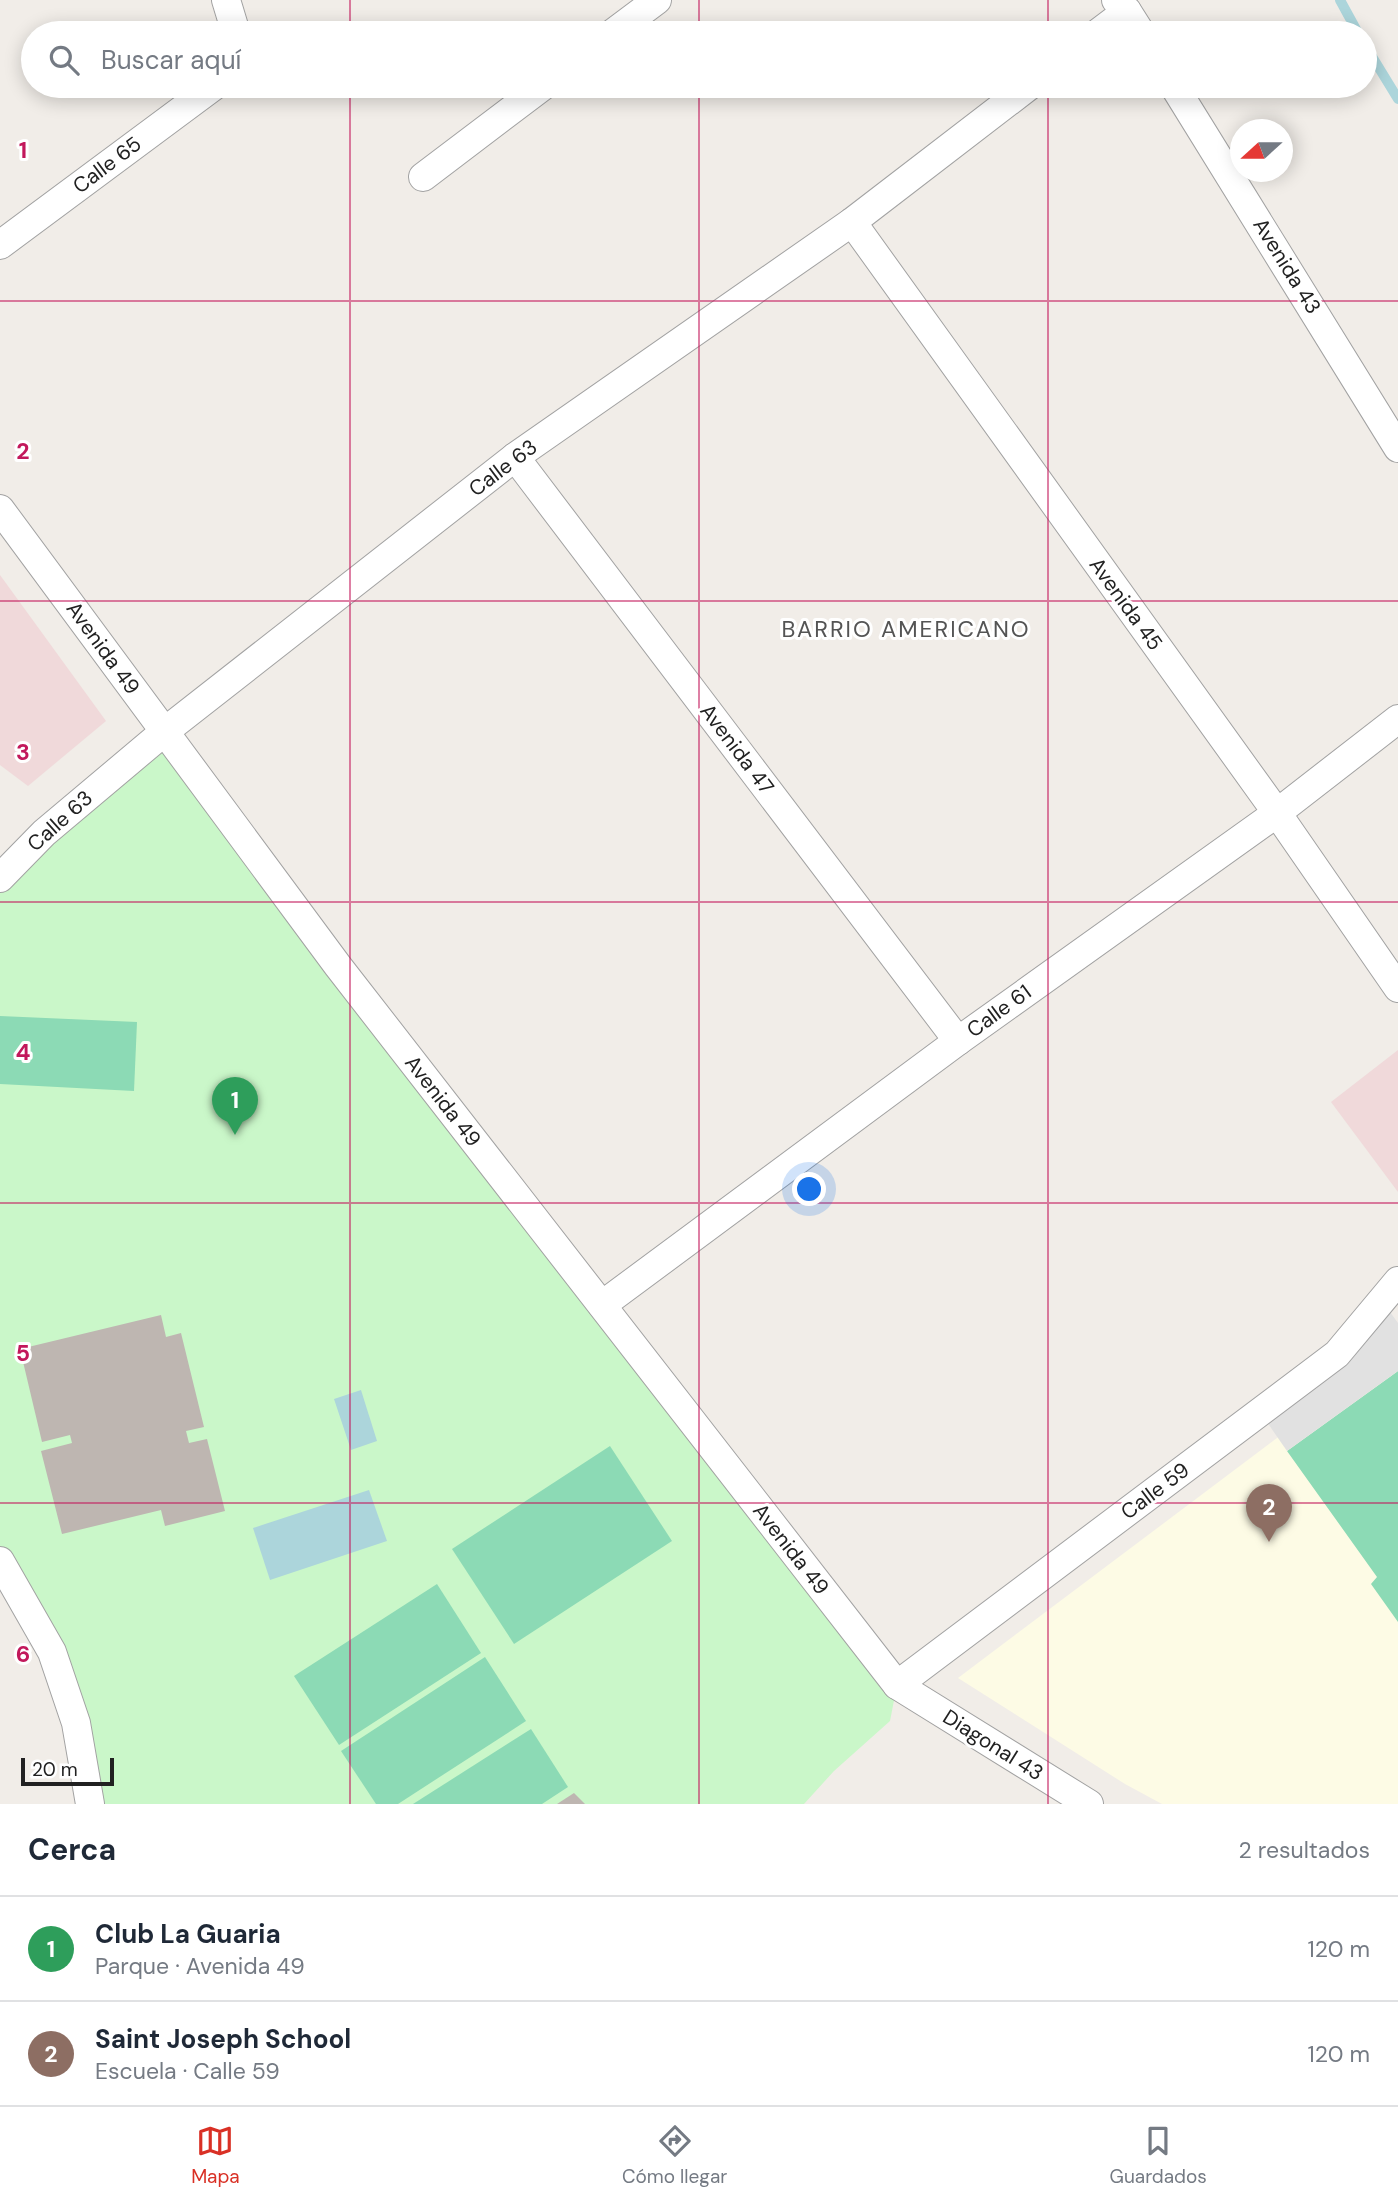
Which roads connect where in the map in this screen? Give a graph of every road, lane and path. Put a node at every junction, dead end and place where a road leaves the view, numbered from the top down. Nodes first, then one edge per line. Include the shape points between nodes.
1 (226, 0) edge
2 (651, 2) edge
3 (232, 21) edge
4 (627, 21) edge
5 (198, 98) edge
6 (527, 98) edge
7 (1013, 98) edge
8 (1181, 98) edge
9 (423, 177) dead end
10 (852, 222) junction
11 (0, 245) edge
12 (1398, 448) edge
13 (515, 457) junction
14 (0, 509) edge
15 (1398, 719) edge
16 (164, 732) junction
17 (1277, 813) junction
18 (0, 878) edge
19 (1398, 988) edge
20 (958, 1041) junction
21 (1398, 1281) edge
22 (602, 1305) junction
23 (0, 1561) edge
24 (897, 1685) junction
25 (1058, 1797) edge
26 (90, 1804) edge
27 (1089, 1804) edge

1 - 3 street
2 - 4 street
5 - 11 street, Calle 65
6 - 9 street
7 - 10 street, Calle 63
8 - 12 street, Avenida 43
10 - 13 street, Calle 63
10 - 17 street, Avenida 45
13 - 16 street, Calle 63
13 - 20 street, Avenida 47
14 - 16 street, Avenida 49
15 - 17 street, Calle 61
16 - 18 street, Calle 63 via 44,833
16 - 22 street, Avenida 49 via 338,966
17 - 19 street, Avenida 45
17 - 20 street, Calle 61
20 - 22 street, Calle 61
21 - 24 street, Calle 59 via 1337,1354
22 - 24 street, Avenida 49
23 - 26 street via 52,1652 76,1723
24 - 25 street, Diagonal 43
25 - 27 street, Diagonal 43

